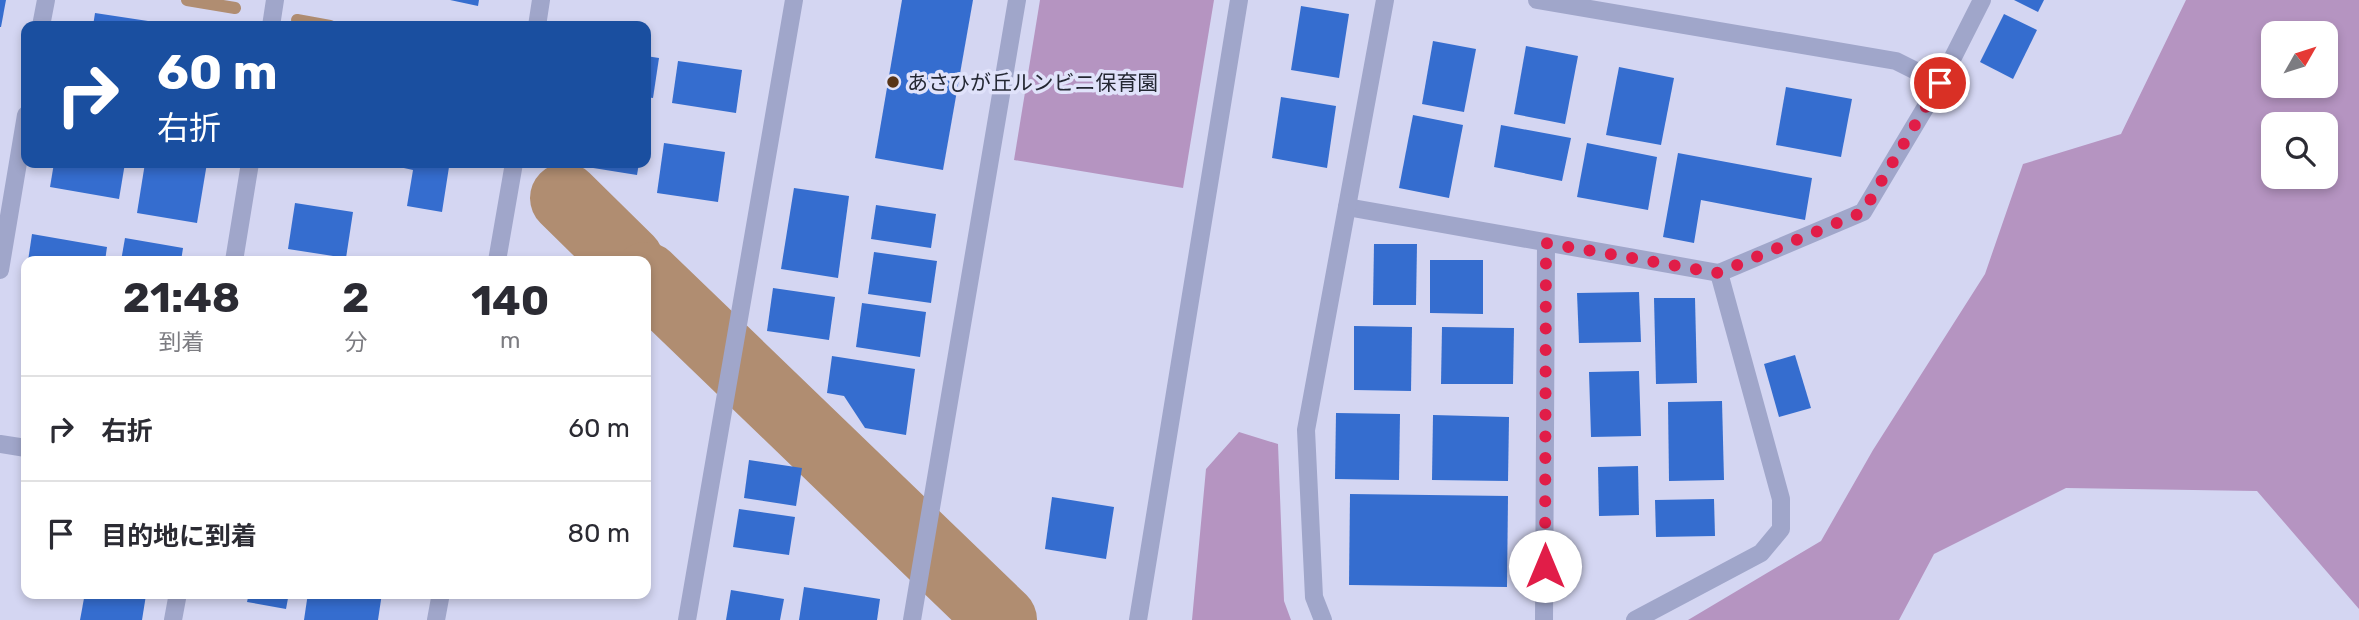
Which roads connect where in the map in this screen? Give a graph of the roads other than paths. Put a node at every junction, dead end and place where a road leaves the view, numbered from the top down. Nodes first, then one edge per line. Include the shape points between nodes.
1 (46, 0) edge
2 (275, 0) edge
3 (541, 0) edge
4 (794, 0) edge
5 (1017, 0) edge
6 (1239, 0) edge
7 (1385, 0) edge
8 (1537, 0) edge
9 (1982, 0) edge
10 (42, 21) edge
11 (272, 21) edge
12 (538, 21) edge
13 (1940, 83) junction
14 (21, 145) edge
15 (249, 168) edge
16 (512, 168) edge
17 (1347, 207) junction
18 (1546, 243) junction
19 (235, 256) edge
20 (498, 256) edge
21 (0, 270) edge
22 (1718, 273) junction
23 (0, 444) edge
24 (21, 447) edge
25 (177, 599) edge
26 (440, 599) edge
27 (173, 620) edge
28 (436, 620) edge
29 (687, 620) edge
30 (912, 620) edge
31 (1138, 620) edge
32 (1323, 620) edge
33 (1544, 620) edge
34 (1635, 620) edge

1 - 10 street
2 - 11 street
3 - 12 street
4 - 29 street
5 - 30 street
6 - 31 street
7 - 17 street
8 - 13 street via 1896,61
9 - 13 street
13 - 22 street via 1863,212
14 - 21 street
15 - 19 street
16 - 20 street
17 - 18 street
17 - 32 street via 1306,430 1314,597
18 - 22 street
18 - 33 street
22 - 34 street via 1781,499 1781,528 1761,553
23 - 24 street
25 - 27 street
26 - 28 street

